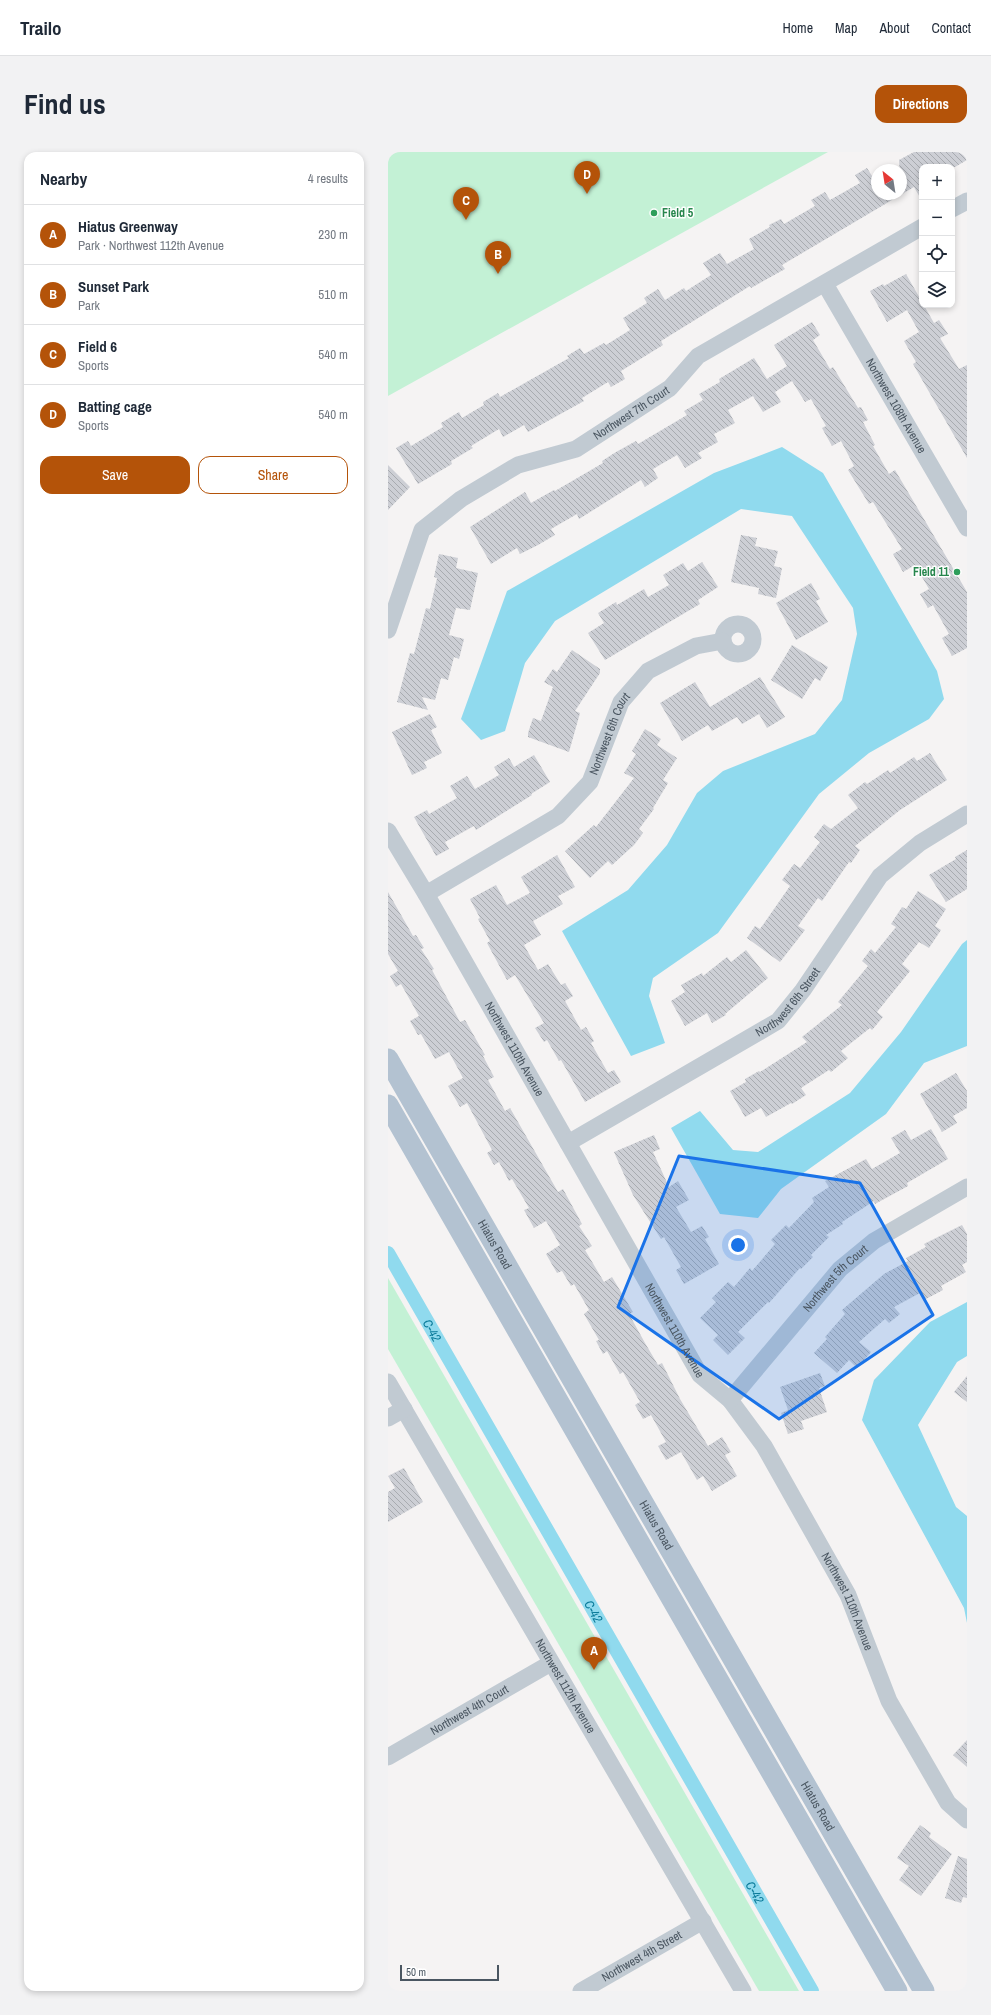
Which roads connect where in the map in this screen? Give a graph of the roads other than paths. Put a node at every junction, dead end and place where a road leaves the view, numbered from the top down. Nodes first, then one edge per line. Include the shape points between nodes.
1 (967, 201) edge
2 (955, 207) edge
3 (919, 229) edge
4 (825, 284) junction
5 (967, 528) edge
6 (388, 630) edge
7 (723, 641) dead end
8 (967, 814) edge
9 (388, 831) edge
10 (426, 894) junction
11 (388, 1059) edge
12 (388, 1105) edge
13 (568, 1143) junction
14 (967, 1187) edge
15 (388, 1382) edge
16 (730, 1400) junction
17 (404, 1410) junction
18 (388, 1418) edge
19 (622, 1466) junction
20 (601, 1477) junction
21 (551, 1663) junction
22 (388, 1757) edge
23 (967, 1820) edge
24 (702, 1921) junction
25 (581, 1991) edge
26 (743, 1991) edge
27 (897, 1991) edge
28 (924, 1991) edge

1 - 2 street
3 - 4 street, Northwest 7th Court
4 - 5 street, Northwest 108th Avenue
4 - 6 street, Northwest 7th Court via 698,356 670,388 576,449 518,466 461,499 422,530
7 - 10 street, Northwest 6th Court via 696,646 648,671 621,702 590,782 558,816
8 - 13 street, Northwest 6th Street via 920,843 880,876 803,990 778,1021
9 - 10 street, Northwest 110th Avenue
10 - 13 street, Northwest 110th Avenue
11 - 19 main road, Hiatus Road
12 - 20 main road, Hiatus Road
13 - 16 street, Northwest 110th Avenue via 700,1375
14 - 16 street, Northwest 5th Court via 874,1241 840,1269
15 - 17 street, Northwest 112th Avenue
16 - 23 street, Northwest 110th Avenue via 764,1446 848,1595 889,1701 948,1803
17 - 18 street
17 - 21 street, Northwest 112th Avenue
19 - 20 main road
19 - 28 main road, Hiatus Road
20 - 27 main road, Hiatus Road
21 - 22 street, Northwest 4th Court
21 - 24 street, Northwest 112th Avenue
24 - 25 street, Northwest 4th Street
24 - 26 street, Northwest 112th Avenue

